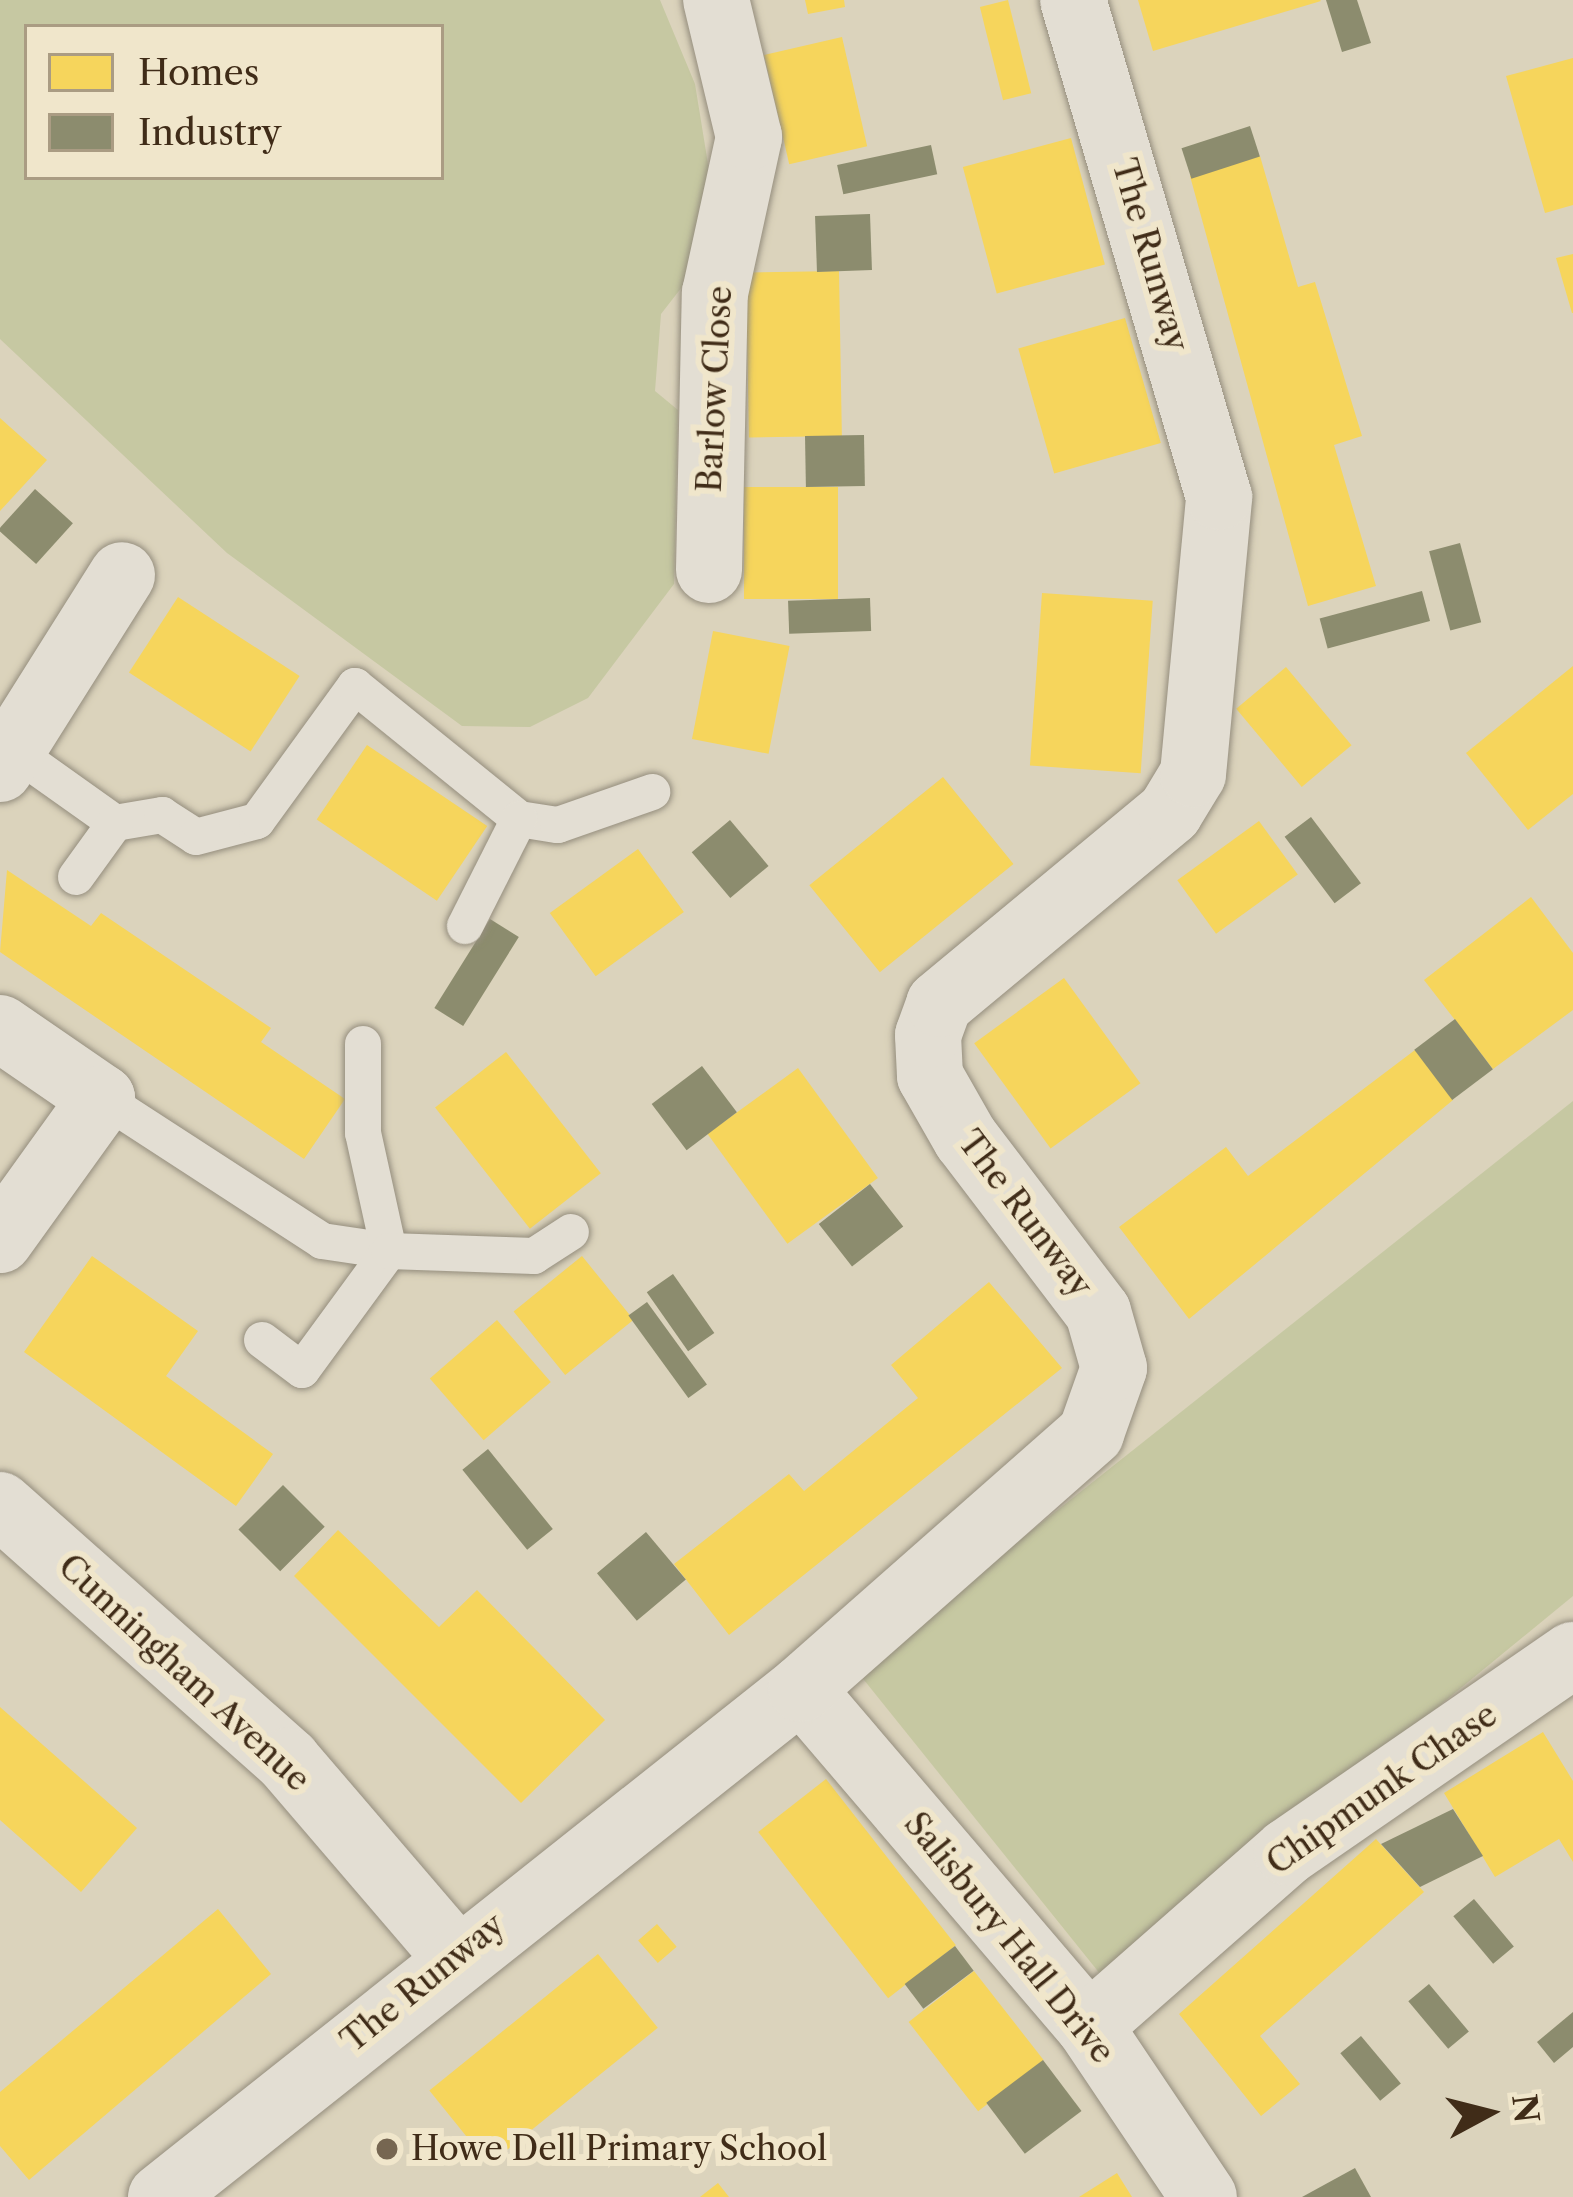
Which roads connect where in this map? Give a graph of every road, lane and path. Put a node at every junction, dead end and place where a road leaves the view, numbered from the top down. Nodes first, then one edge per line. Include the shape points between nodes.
1 (716, 0) edge
2 (1073, 0) edge
3 (709, 570) dead end
4 (122, 574) dead end
5 (6, 759) edge
6 (652, 792) dead end
7 (519, 819) junction
8 (115, 824) junction
9 (76, 877) dead end
10 (465, 926) dead end
11 (0, 1028) edge
12 (363, 1045) dead end
13 (102, 1098) junction
14 (571, 1232) dead end
15 (0, 1240) edge
16 (389, 1251) junction
17 (262, 1340) dead end
18 (0, 1505) edge
19 (1564, 1682) edge
20 (801, 1689) junction
21 (455, 1956) junction
22 (1089, 2026) junction
23 (166, 2196) edge
24 (1204, 2197) edge

1 - 3 street, Barlow Close via 749,137 715,293
2 - 20 street, The Runway via 1219,497 1193,774 1170,812 939,1004 929,1056 966,1139 1098,1312 1114,1368 1090,1433
4 - 5 street
5 - 8 lane
6 - 7 lane via 558,826
7 - 8 lane via 355,686 257,821 196,837 162,815
7 - 10 lane
8 - 9 lane
11 - 13 street
12 - 16 lane via 363,1133
13 - 15 street
13 - 16 lane via 322,1241
14 - 16 lane via 534,1256
16 - 17 lane via 302,1370
18 - 21 street, Cunningham Avenue via 288,1761
19 - 22 street, Chipmunk Chase via 1287,1852
20 - 21 street, The Runway
20 - 22 street, Salisbury Hall Drive
21 - 23 street, The Runway
22 - 24 street, Salisbury Hall Drive

